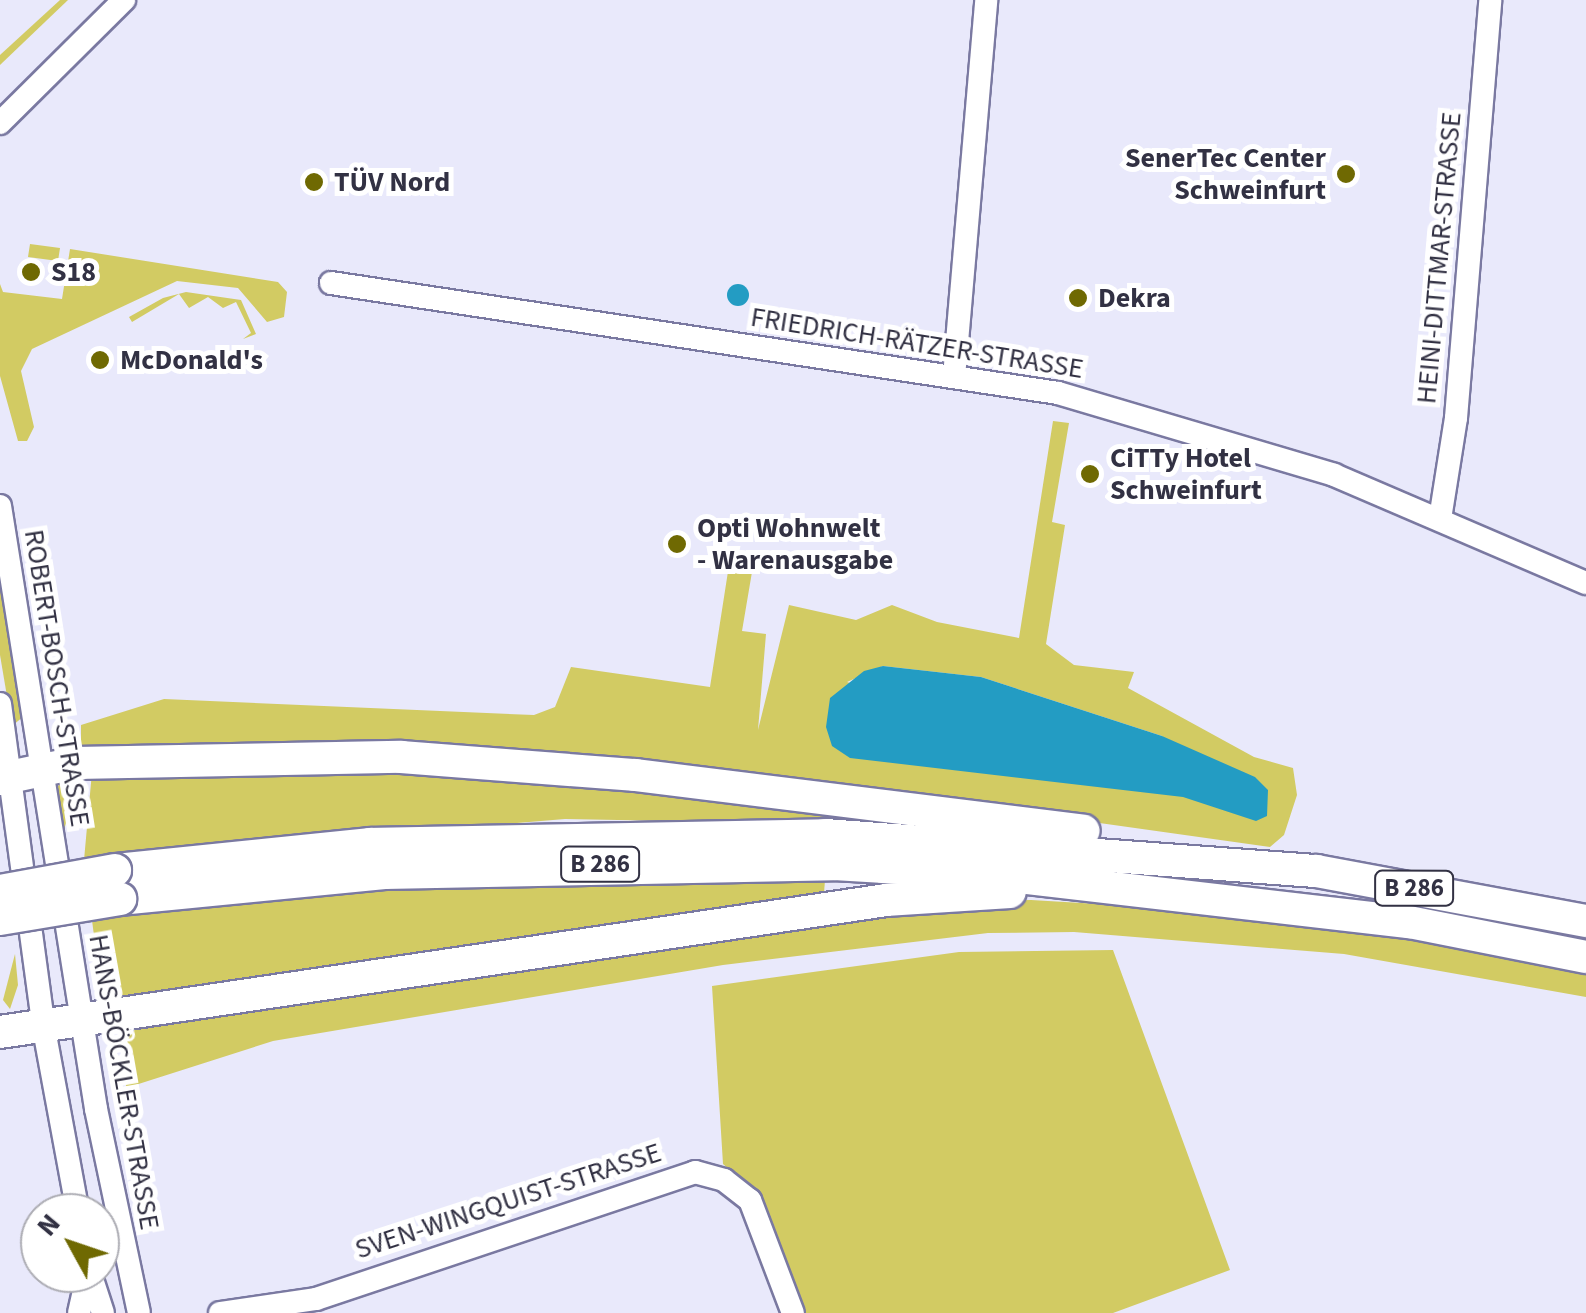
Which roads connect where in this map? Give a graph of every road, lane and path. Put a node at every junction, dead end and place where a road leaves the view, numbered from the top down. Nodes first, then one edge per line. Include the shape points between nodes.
1 (124, 0) edge
2 (986, 0) edge
3 (1490, 0) edge
4 (0, 123) edge
5 (331, 284) dead end
6 (954, 377) junction
7 (0, 506) edge
8 (1440, 520) junction
9 (1586, 583) edge
10 (0, 704) edge
11 (44, 768) junction
12 (4, 778) edge
13 (55, 860) joint
14 (1240, 863) junction
15 (1080, 884) junction
16 (118, 885) junction
17 (0, 890) edge
18 (0, 919) edge
19 (1586, 921) edge
20 (1586, 957) edge
21 (82, 1018) junction
22 (44, 1024) junction
23 (0, 1032) edge
24 (74, 1193) edge
25 (138, 1313) edge
26 (220, 1313) edge
27 (793, 1313) edge

1 - 4 street
2 - 6 street
3 - 8 street, HEINI-DITTMAR-STRASSE via 1456,418
5 - 6 street, FRIEDRICH-RÄTZER-STRASSE
6 - 8 street, FRIEDRICH-RÄTZER-STRASSE via 1058,393 1202,432
7 - 11 street, ROBERT-BOSCH-STRASSE
8 - 9 street, FRIEDRICH-RÄTZER-STRASSE
10 - 12 street
11 - 12 highway, B 286
11 - 13 street, ROBERT-BOSCH-STRASSE
11 - 14 highway, B 286 via 261,756 480,762 1149,838
12 - 22 street
13 - 21 street, HANS-BÖCKLER-STRASSE
14 - 16 highway, B 286 via 844,836 680,834 370,844
14 - 19 highway, B 286
15 - 16 highway, B 286 via 834,864 681,863
15 - 20 highway, B 286 via 1409,922
15 - 21 highway via 886,900
16 - 17 highway, B 286, bridge
16 - 18 highway, B 286, bridge
21 - 22 highway
21 - 25 street, HANS-BÖCKLER-STRASSE
22 - 23 highway
22 - 24 street
26 - 27 street, SVEN-WINGQUIST-STRASSE via 316,1298 694,1172 724,1180 750,1200

